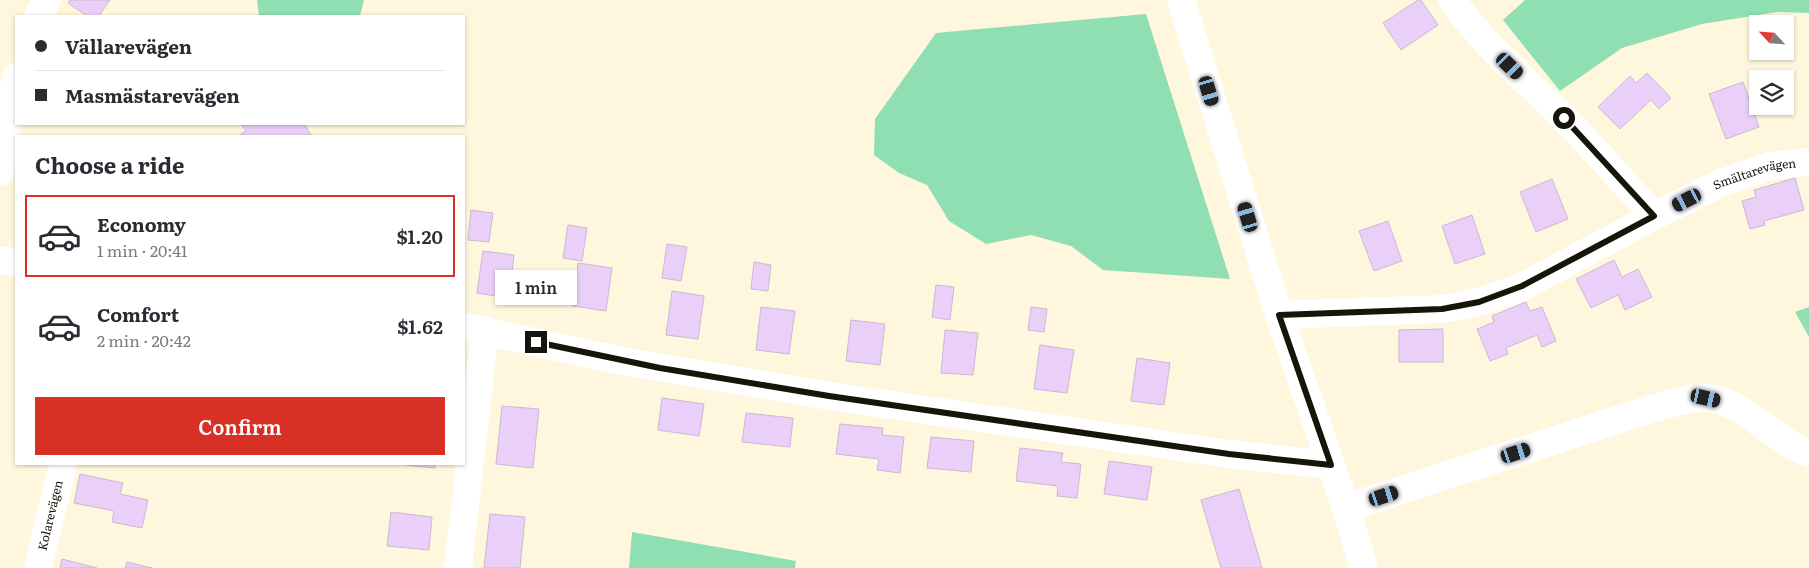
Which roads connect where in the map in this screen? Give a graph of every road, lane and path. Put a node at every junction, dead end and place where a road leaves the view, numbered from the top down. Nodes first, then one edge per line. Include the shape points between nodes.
1 (47, 0) edge
2 (1181, 0) edge
3 (1452, 0) edge
4 (39, 15) edge
5 (15, 82) edge
6 (1809, 162) edge
7 (0, 172) edge
8 (1654, 216) junction
9 (0, 260) edge
10 (15, 262) edge
11 (1279, 315) junction
12 (474, 329) edge
13 (1809, 453) edge
14 (465, 463) edge
15 (63, 465) edge
16 (465, 465) edge
17 (1331, 465) junction
18 (1346, 508) junction
19 (38, 568) edge
20 (458, 568) edge
21 (1364, 568) edge

1 - 4 street
2 - 11 street
3 - 8 street via 1497,54 1564,118
5 - 7 street
6 - 8 street, Smältarevägen via 1771,166 1721,183
8 - 11 street, Smältarevägen via 1522,286 1479,302 1442,309
9 - 10 street
11 - 17 street
12 - 14 street
12 - 17 street via 622,361 829,396 1229,454
13 - 18 street via 1786,442 1737,408 1706,398 1691,399 1638,413
15 - 19 street, Kolarevägen
16 - 20 street
17 - 18 street
18 - 21 street

